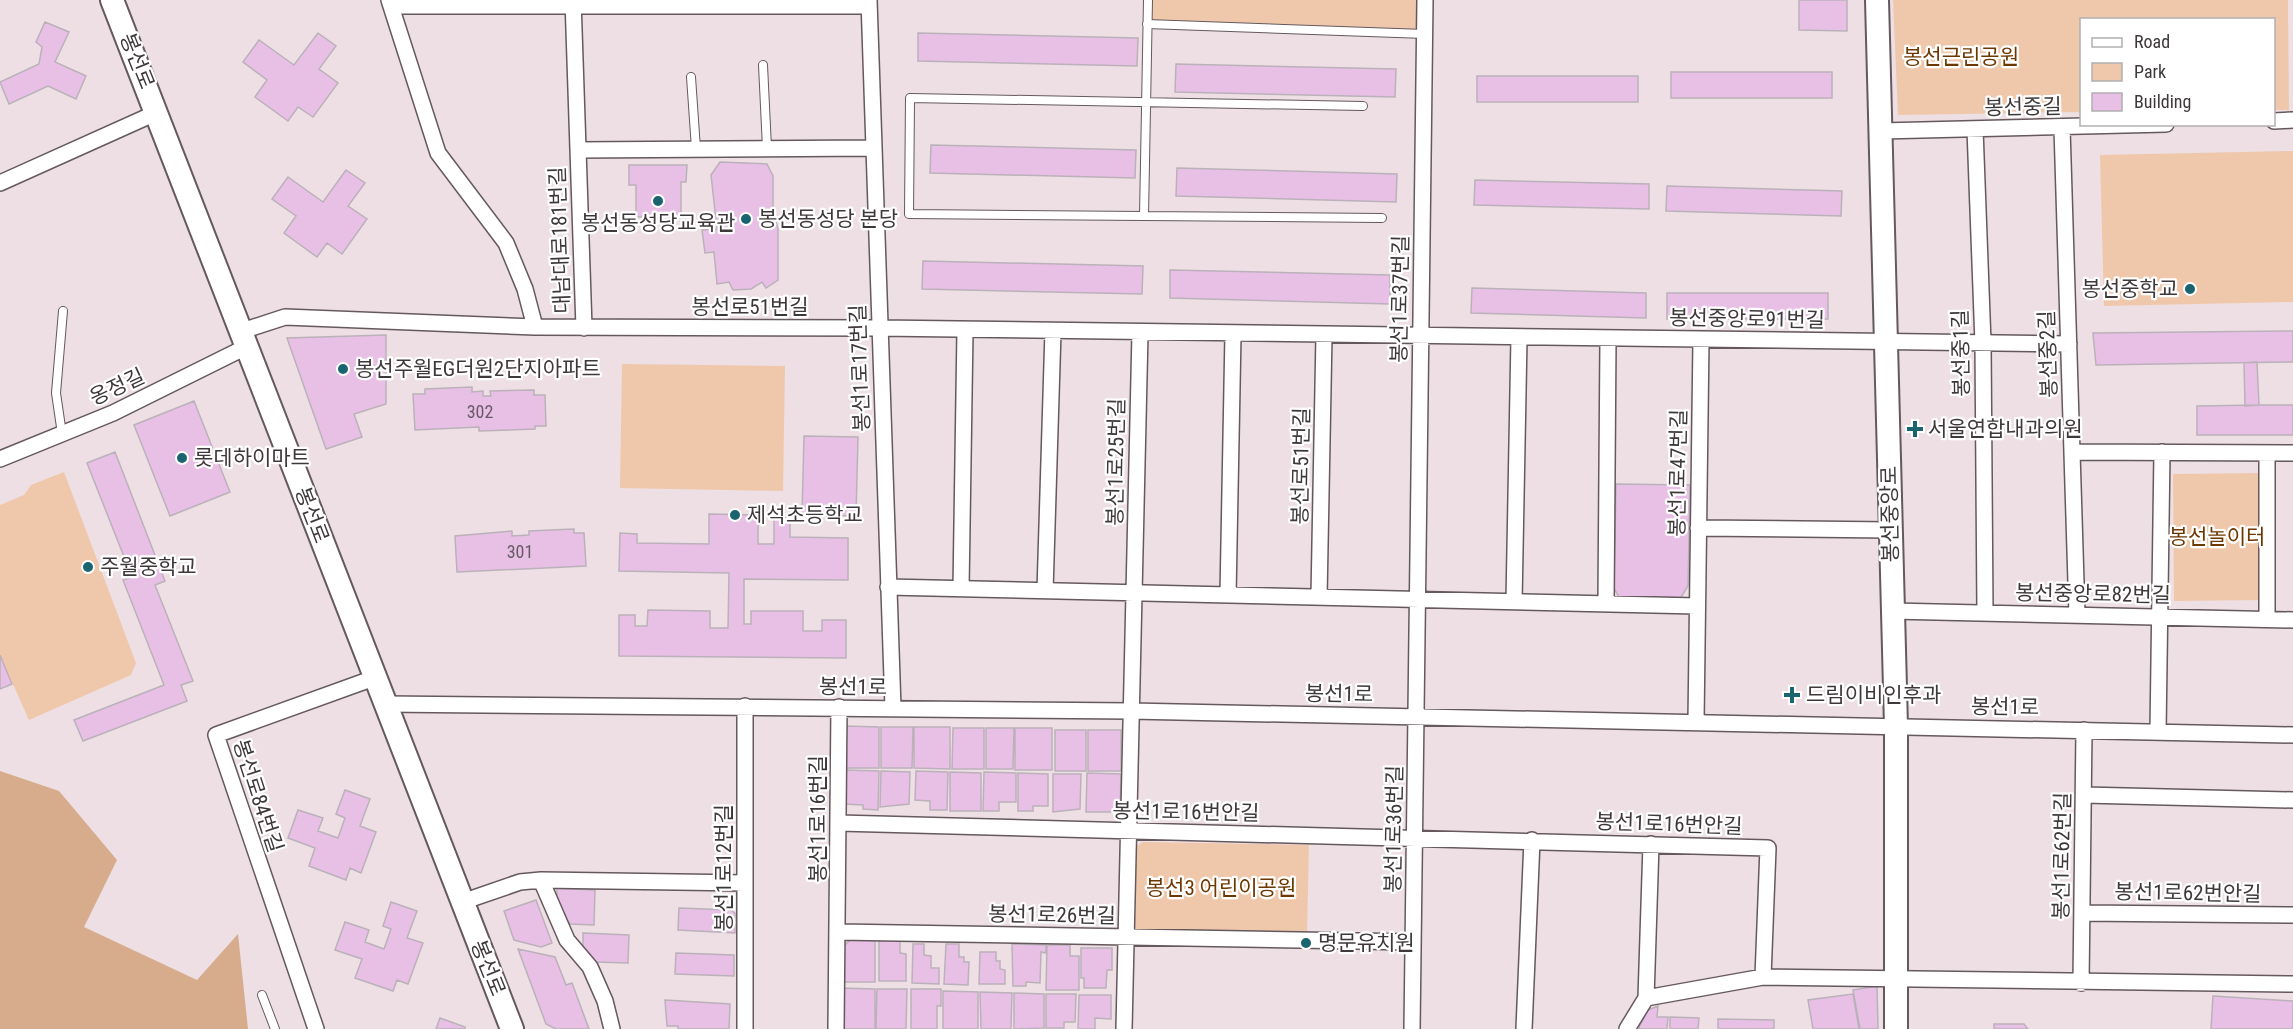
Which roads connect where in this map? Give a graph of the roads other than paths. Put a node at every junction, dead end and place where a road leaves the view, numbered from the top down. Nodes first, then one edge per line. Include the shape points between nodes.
1 (112, 0) edge
2 (1148, 0) edge
3 (1425, 0) edge
4 (1877, 0) edge
5 (390, 3) edge
6 (573, 3) edge
7 (869, 3) edge
8 (1147, 24) junction
9 (1425, 33) junction
10 (763, 65) dead end
11 (691, 77) dead end
12 (1146, 102) junction
13 (1363, 106) dead end
14 (158, 112) junction
15 (2293, 120) edge
16 (2275, 121) edge
17 (2114, 126) edge
18 (2062, 128) junction
19 (1975, 129) junction
20 (1881, 131) junction
21 (696, 148) junction
22 (767, 148) junction
23 (874, 148) junction
24 (578, 150) junction
25 (0, 183) edge
26 (1144, 216) junction
27 (1382, 218) dead end
28 (63, 311) dead end
29 (535, 327) junction
30 (584, 328) junction
31 (879, 328) junction
32 (965, 330) junction
33 (1053, 332) junction
34 (1140, 333) junction
35 (1233, 334) junction
36 (1324, 335) junction
37 (1421, 337) junction
38 (1519, 338) junction
39 (245, 339) junction
40 (1608, 339) junction
41 (1701, 340) junction
42 (1885, 342) junction
43 (1983, 343) junction
44 (2069, 344) junction
45 (62, 434) junction
46 (2072, 452) junction
47 (2162, 452) junction
48 (2267, 453) junction
49 (2293, 453) edge
50 (0, 459) edge
51 (1698, 528) junction
52 (1890, 530) junction
53 (888, 587) junction
54 (961, 589) junction
55 (1038, 591) junction
56 (1134, 593) junction
57 (1228, 595) junction
58 (1319, 597) junction
59 (1418, 599) junction
60 (1514, 602) junction
61 (1606, 604) junction
62 (1697, 606) junction
63 (1892, 610) junction
64 (1985, 613) junction
65 (2077, 615) junction
66 (2160, 617) junction
67 (2267, 619) junction
68 (2293, 620) edge
69 (374, 678) junction
70 (384, 704) junction
71 (745, 706) junction
72 (839, 707) junction
73 (893, 708) junction
74 (1131, 711) junction
75 (1416, 716) junction
76 (1696, 722) junction
77 (1896, 726) junction
78 (2084, 730) junction
79 (2158, 732) junction
80 (2293, 735) edge
81 (2084, 795) junction
82 (2293, 800) edge
83 (839, 823) junction
84 (1128, 832) junction
85 (1415, 838) junction
86 (1532, 840) junction
87 (1651, 844) junction
88 (541, 880) junction
89 (745, 883) junction
90 (462, 902) junction
91 (2083, 913) junction
92 (2293, 915) edge
93 (839, 932) junction
94 (1126, 937) junction
95 (1413, 942) junction
96 (1763, 976) junction
97 (1897, 978) junction
98 (2081, 983) junction
99 (2293, 984) edge
100 (262, 995) dead end
101 (1646, 998) junction
102 (275, 1029) edge
103 (316, 1029) edge
104 (512, 1029) edge
105 (612, 1029) edge
106 (745, 1029) edge
107 (836, 1029) edge
108 (1124, 1029) edge
109 (1412, 1029) edge
110 (1524, 1029) edge
111 (1627, 1029) edge
112 (1896, 1029) edge

1 - 14 main road, 봉선로
2 - 8 lane
3 - 9 street, 봉선1로37번길
4 - 20 main road, 봉선중앙로
5 - 6 street
5 - 29 street via 431,137 444,162 506,243 522,280
6 - 7 street
6 - 24 street, 대남대로181번길
7 - 23 street, 봉선1로17번길
8 - 9 lane
8 - 12 lane
9 - 37 street, 봉선1로37번길
10 - 22 lane
11 - 21 lane
12 - 13 lane
12 - 26 lane
12 - 26 lane via 910,98 909,214
14 - 25 street
14 - 39 main road, 봉선로
15 - 16 street
17 - 18 street, 봉선중길
18 - 19 street, 봉선중길
18 - 44 street, 봉선중2길
19 - 20 street, 봉선중길
19 - 43 street, 봉선중1길
20 - 42 main road, 봉선중앙로
21 - 22 street, 대남대로181번길
21 - 24 street, 대남대로181번길
22 - 23 street
23 - 31 street, 봉선1로17번길
24 - 30 street, 대남대로181번길
26 - 27 lane
28 - 45 lane via 56,393
29 - 30 street, 봉선로51번길
29 - 39 street, 봉선로51번길 via 285,317
30 - 31 street, 봉선로51번길
31 - 32 street, 봉선로51번길
31 - 53 street, 봉선1로17번길
32 - 33 street, 봉선로51번길
32 - 54 street
33 - 34 street, 봉선로51번길
33 - 55 street
34 - 35 street, 봉선로51번길
34 - 56 street, 봉선1로25번길
35 - 36 street, 봉선로51번길
35 - 57 street
36 - 37 street, 봉선로51번길
36 - 58 street, 봉선로51번길
37 - 38 street, 봉선중앙로91번길
37 - 59 street, 봉선1로37번길
38 - 40 street, 봉선중앙로91번길
38 - 60 street
39 - 45 street, 옹정길 via 113,413
39 - 69 main road, 봉선로
40 - 41 street, 봉선중앙로91번길
40 - 61 street
41 - 42 street, 봉선중앙로91번길
41 - 51 street, 봉선1로47번길
42 - 43 street, 봉선중앙로91번길
42 - 52 main road, 봉선중앙로
43 - 44 street, 봉선중앙로91번길
43 - 64 street, 봉선중1길
44 - 46 street, 봉선중2길
45 - 50 street, 옹정길
46 - 47 street
46 - 65 street, 봉선중2길
47 - 48 street
47 - 66 street
48 - 49 street
48 - 67 street
51 - 52 street
51 - 62 street, 봉선1로47번길
52 - 63 main road, 봉선중앙로
53 - 54 street
53 - 73 street, 봉선1로17번길
54 - 55 street
55 - 56 street
56 - 57 street
56 - 74 street, 봉선1로25번길
57 - 58 street
58 - 59 street
59 - 60 street
59 - 75 street, 봉선1로37번길
60 - 61 street
61 - 62 street
62 - 76 street, 봉선1로47번길
63 - 64 street, 봉선중앙로82번길
63 - 77 main road, 봉선중앙로
64 - 65 street, 봉선중앙로82번길
65 - 66 street, 봉선중앙로82번길
66 - 67 street, 봉선중앙로82번길
66 - 79 street
67 - 68 street, 봉선중앙로82번길
69 - 70 main road, 봉선로
69 - 103 street, 봉선로84번길 via 216,735
70 - 71 street, 봉선1로
70 - 90 main road, 봉선로
71 - 72 street, 봉선1로
71 - 89 street, 봉선1로12번길
72 - 73 street, 봉선1로
72 - 83 street, 봉선1로16번길
73 - 74 street, 봉선1로
74 - 75 street, 봉선1로
74 - 84 street, 봉선1로26번길
75 - 76 street, 봉선1로
75 - 85 street, 봉선1로36번길
76 - 77 street, 봉선1로
77 - 78 street, 봉선1로
77 - 97 main road, 봉선중앙로
78 - 79 street, 봉선1로
78 - 81 street, 봉선1로62번길
79 - 80 street, 봉선1로
81 - 82 street
81 - 91 street, 봉선1로62번길
83 - 84 street, 봉선1로16번안길
83 - 93 street, 봉선1로16번길
84 - 85 street, 봉선1로16번안길
84 - 94 street, 봉선1로26번길
85 - 86 street, 봉선1로16번안길
85 - 95 street, 봉선1로36번길
86 - 87 street, 봉선1로16번안길
86 - 110 street
87 - 96 street, 봉선1로16번안길 via 1768,848
87 - 101 street
88 - 89 street
88 - 90 street via 520,882
88 - 105 street via 567,940 590,967
89 - 106 street, 봉선1로12번길
90 - 104 main road, 봉선로
91 - 92 street, 봉선1로62번안길
91 - 98 street, 봉선1로62번길
93 - 94 street, 봉선1로26번길
93 - 107 street, 봉선1로16번길
94 - 95 street, 봉선1로26번길
94 - 108 street, 봉선1로26번길
95 - 109 street, 봉선1로36번길
96 - 97 street
96 - 101 street
97 - 98 street
97 - 112 main road, 봉선중앙로
98 - 99 street
100 - 102 lane
101 - 111 street

